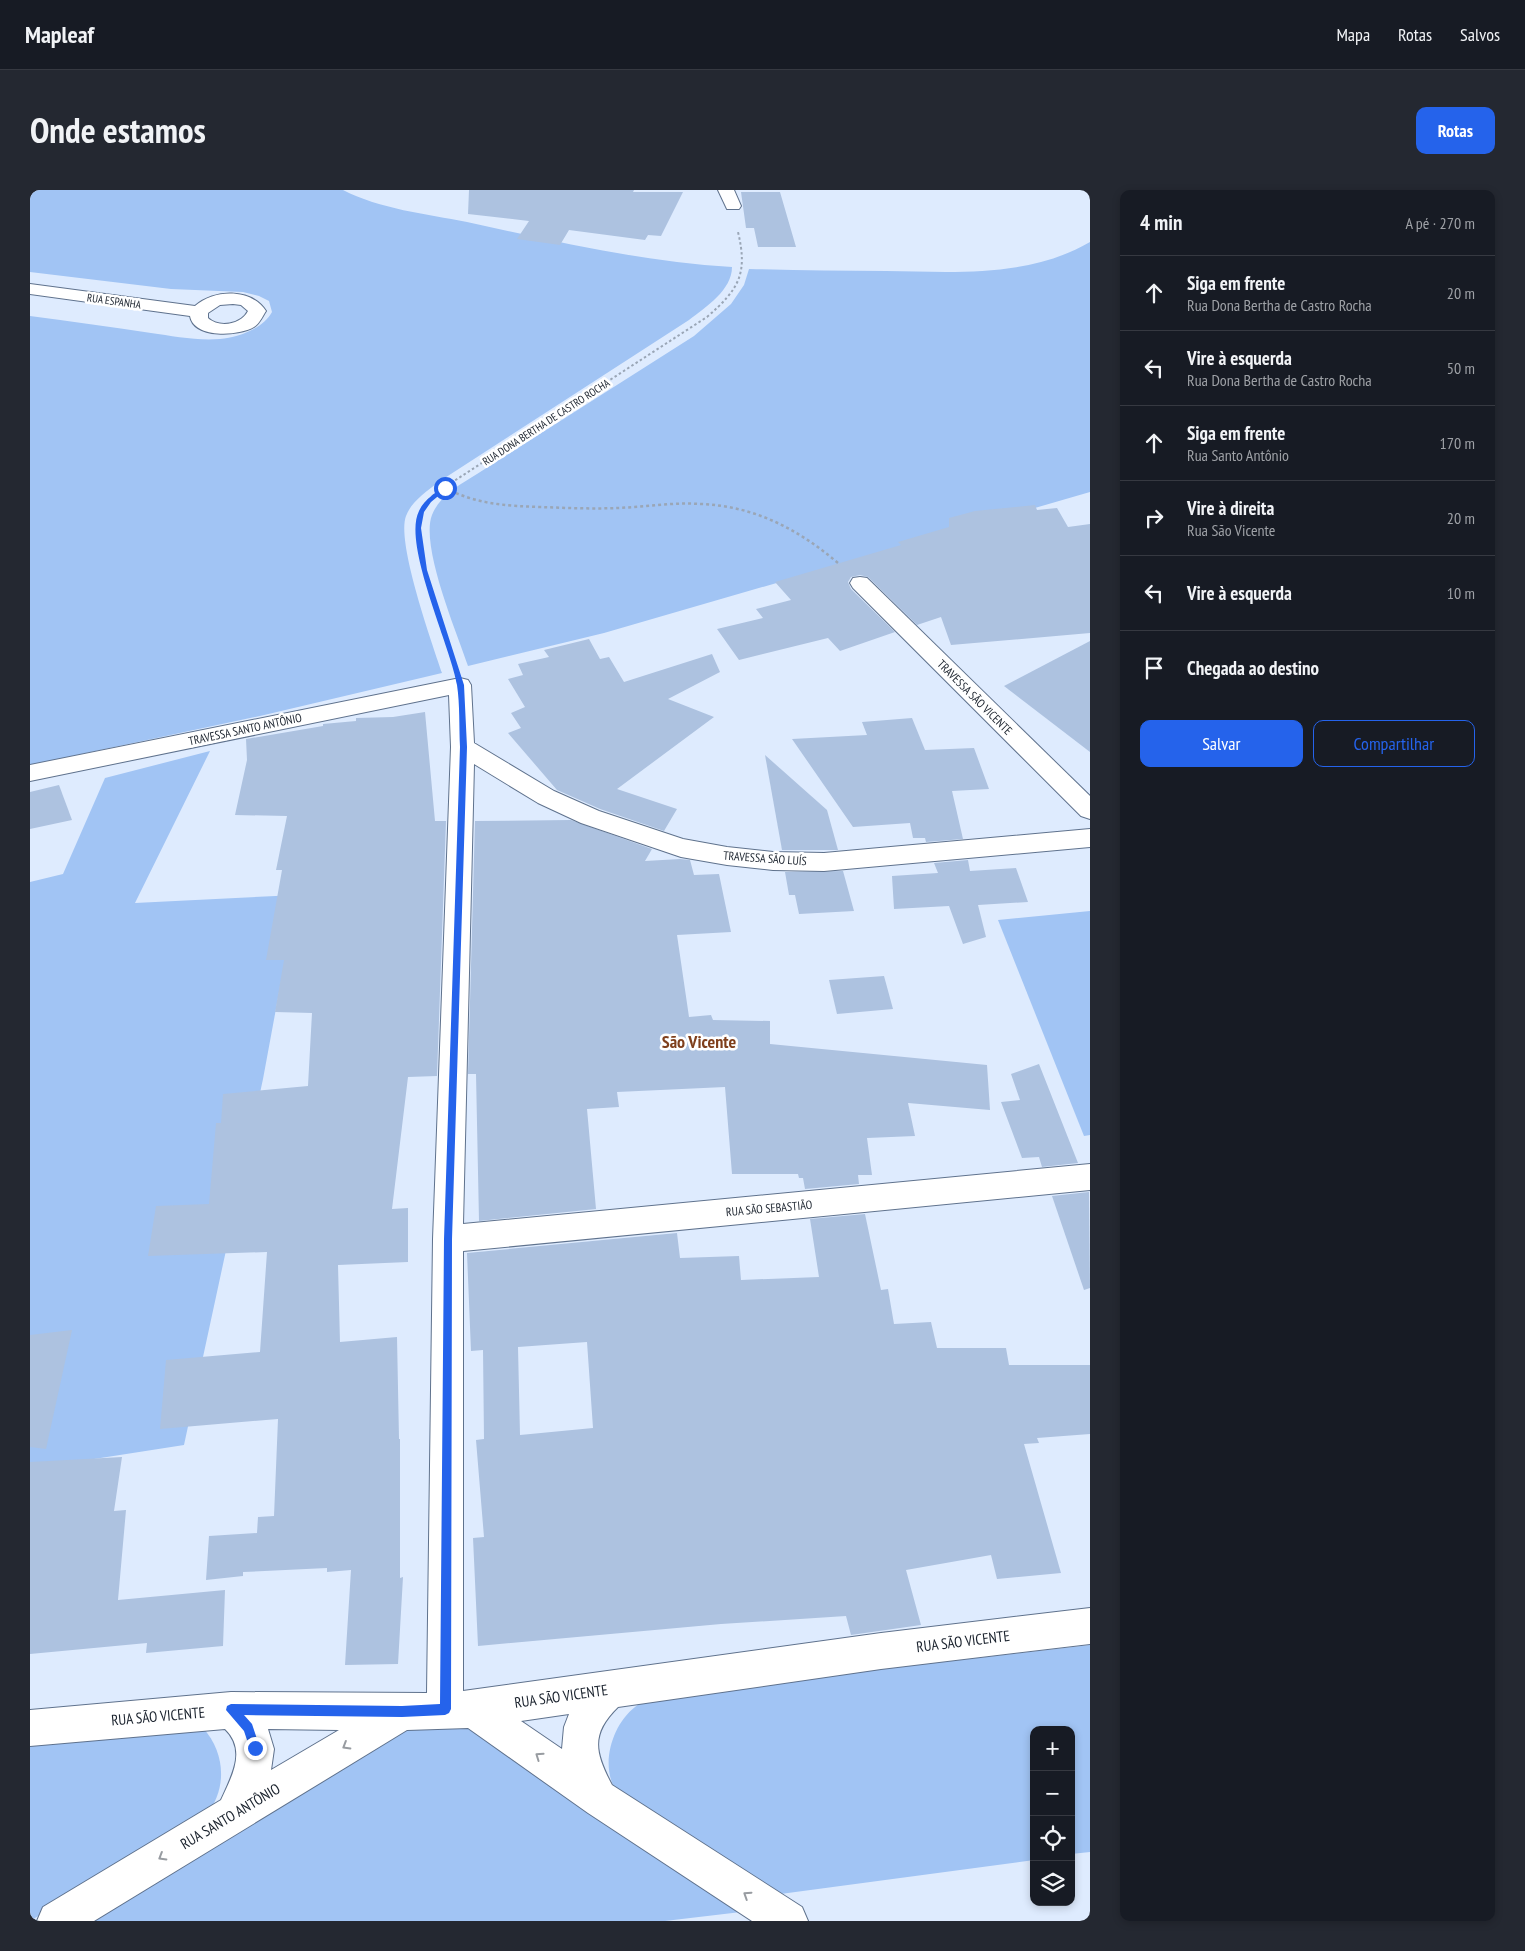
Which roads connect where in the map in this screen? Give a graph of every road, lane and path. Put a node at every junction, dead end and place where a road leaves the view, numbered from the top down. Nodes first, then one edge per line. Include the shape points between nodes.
1 (726, 190) edge
2 (733, 206) joint
3 (30, 290) edge
4 (199, 312) dead end
5 (445, 488) junction
6 (860, 584) joint
7 (460, 685) junction
8 (464, 747) junction
9 (30, 774) edge
10 (1090, 810) edge
11 (1090, 838) edge
12 (1090, 1177) edge
13 (448, 1239) junction
14 (1090, 1626) edge
15 (610, 1689) junction
16 (459, 1709) junction
17 (231, 1710) junction
18 (402, 1712) junction
19 (30, 1728) edge
20 (601, 1800) junction
21 (234, 1813) junction
22 (57, 1921) edge
23 (788, 1921) edge

1 - 2 street
2 - 5 path, RUA DONA BERTHA DE CASTRO ROCHA via 743,260 733,290 718,308 700,323
3 - 4 street, RUA ESPANHA
5 - 6 path via 486,505 580,509 693,504 727,506 758,513 831,557
5 - 7 path, RUA DONA BERTHA DE CASTRO ROCHA via 421,512 418,528 424,570
6 - 10 street, TRAVESSA SÃO VICENTE
7 - 8 street
7 - 9 street, TRAVESSA SANTO ANTÔNIO
8 - 11 street, TRAVESSA SÃO LUÍS via 546,796 590,817 681,848 727,856 824,862
8 - 13 street
12 - 13 street, RUA SÃO SEBASTIÃO
13 - 16 street
14 - 15 street, RUA SÃO VICENTE
15 - 16 street, RUA SÃO VICENTE
15 - 20 street via 596,1701 585,1721 579,1747 583,1768
16 - 18 street, RUA SÃO VICENTE
20 -> 16 street
17 - 18 street, RUA SÃO VICENTE
17 - 19 street, RUA SÃO VICENTE
17 - 21 street via 248,1728 255,1748 251,1776
18 -> 21 street, RUA SANTO ANTÔNIO
23 -> 20 street
21 -> 22 street, RUA SANTO ANTÔNIO

